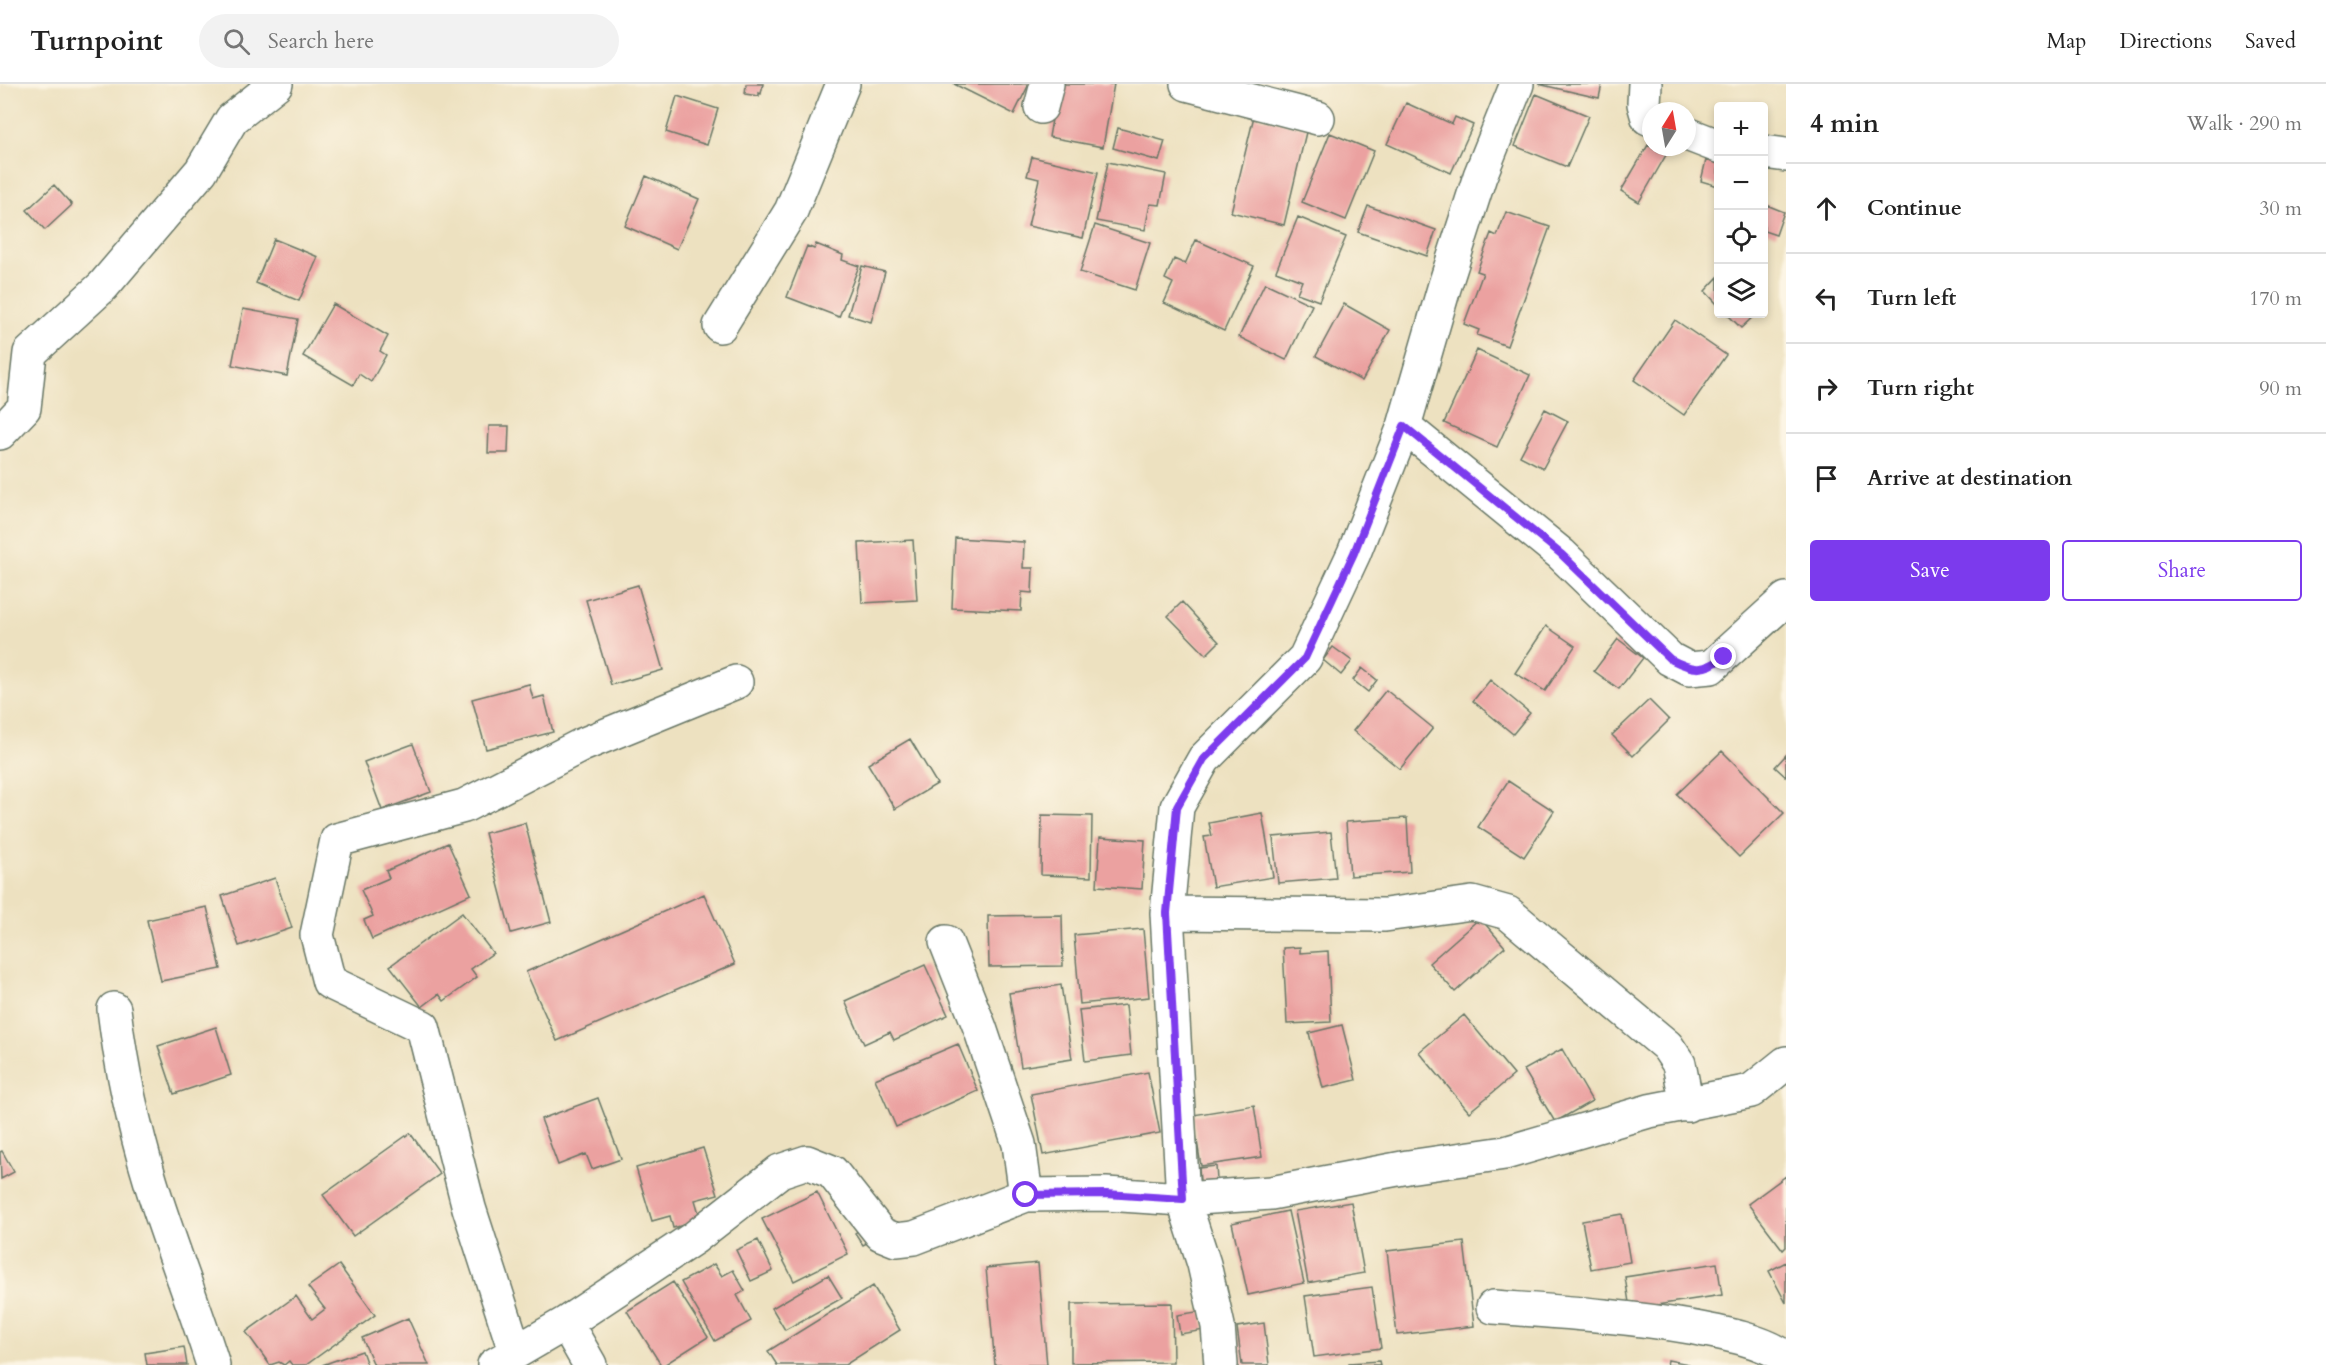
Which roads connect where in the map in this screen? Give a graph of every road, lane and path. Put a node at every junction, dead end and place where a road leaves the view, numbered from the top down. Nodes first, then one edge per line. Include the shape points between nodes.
1 (276, 84) edge
2 (843, 84) edge
3 (1187, 84) edge
4 (1517, 84) edge
5 (1645, 84) edge
6 (1644, 102) edge
7 (1318, 118) dead end
8 (1696, 137) edge
9 (1714, 144) edge
10 (1768, 153) edge
11 (1786, 155) edge
12 (720, 326) dead end
13 (1404, 426) junction
14 (0, 433) edge
15 (1786, 599) edge
16 (736, 682) dead end
17 (1167, 913) junction
18 (946, 942) dead end
19 (114, 1009) dead end
20 (1786, 1063) edge
21 (1687, 1105) junction
22 (1026, 1195) junction
23 (1183, 1199) junction
24 (1493, 1307) dead end
25 (566, 1323) junction
26 (1786, 1357) edge
27 (505, 1358) edge
28 (213, 1365) edge
29 (591, 1365) edge
30 (1221, 1365) edge

1 - 14 street via 232,119 201,171 103,286 30,353 24,408
2 - 12 street via 791,212
3 - 7 street
4 - 13 street via 1480,176
5 - 6 street
8 - 9 street
10 - 11 street
13 - 15 street via 1561,554 1670,659 1689,669 1711,667
13 - 17 street via 1354,553 1305,658 1204,759 1177,807
16 - 27 street via 582,745 464,806 338,840 317,935 329,982 423,1027
17 - 21 street via 1384,915 1472,903 1508,913 1667,1046 1679,1064
17 - 23 street
18 - 22 street via 1019,1144
19 - 28 street via 119,1054 151,1182
20 - 21 street via 1751,1091
21 - 23 street via 1649,1111 1505,1153 1271,1193
22 - 23 street via 1106,1194
22 - 25 street via 914,1238 896,1240 881,1234 832,1172 807,1162 780,1171 694,1238
23 - 30 street via 1204,1264 1218,1326
24 - 26 street via 1621,1317 1725,1333 1774,1349
25 - 27 street
25 - 29 street

